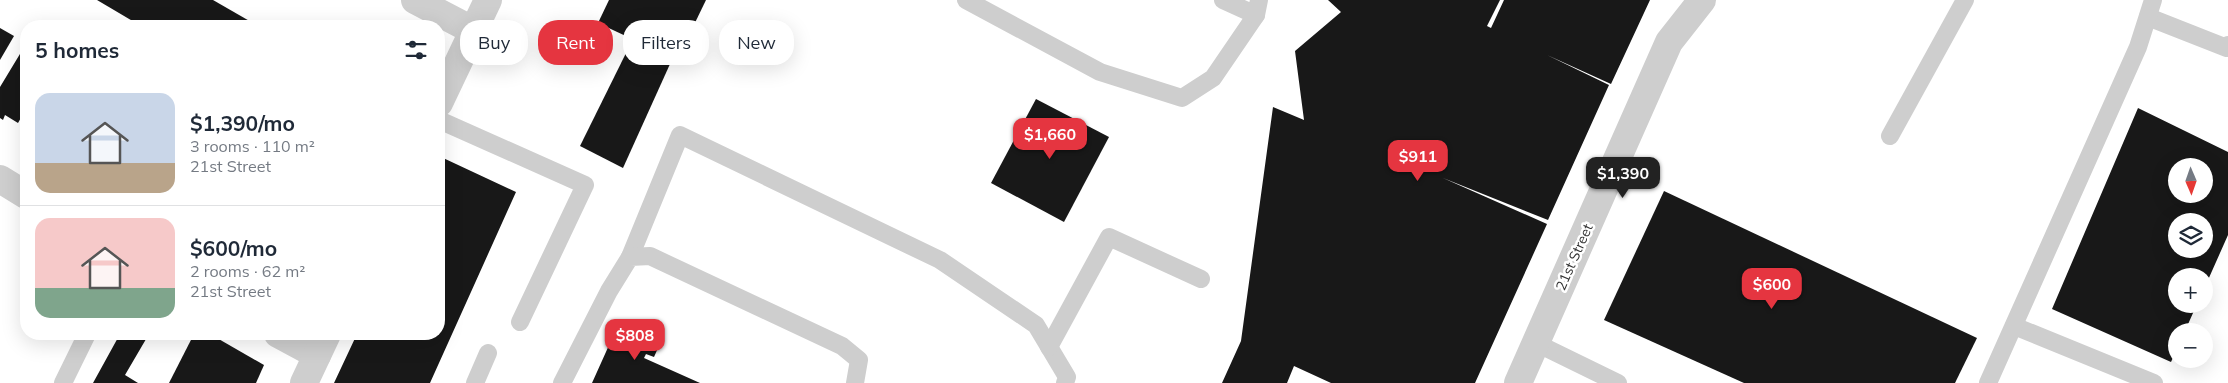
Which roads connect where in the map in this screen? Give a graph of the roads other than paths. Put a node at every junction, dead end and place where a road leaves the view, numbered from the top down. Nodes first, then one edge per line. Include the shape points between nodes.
1 (415, 0) edge
2 (488, 0) edge
3 (966, 0) edge
4 (1223, 0) edge
5 (1702, 0) edge
6 (1965, 0) edge
7 (1258, 8) edge
8 (2150, 8) edge
9 (479, 20) edge
10 (460, 24) edge
11 (2228, 45) edge
12 (460, 60) edge
13 (445, 91) edge
14 (445, 123) edge
15 (1890, 136) dead end
16 (0, 179) edge
17 (20, 191) edge
18 (630, 257) junction
19 (1201, 279) dead end
20 (520, 322) dead end
21 (2014, 326) junction
22 (84, 340) edge
23 (304, 340) edge
24 (1536, 343) junction
25 (322, 344) edge
26 (1049, 347) junction
27 (488, 353) dead end
28 (63, 383) edge
29 (304, 383) edge
30 (476, 383) edge
31 (562, 383) edge
32 (855, 383) edge
33 (1064, 383) edge
34 (1518, 383) edge
35 (1618, 383) edge
36 (1988, 383) edge
37 (2154, 383) edge

1 - 10 street
2 - 9 street
3 - 7 lane via 1100,72 1182,98 1213,78
4 - 7 lane
5 - 24 street, 21st Street via 1670,42
6 - 15 lane
8 - 11 lane via 2227,48
8 - 21 lane via 2138,47
12 - 13 street
14 - 20 lane via 585,185
16 - 17 street
18 - 26 lane via 680,135 940,260 1036,325
18 - 31 lane
18 - 32 lane via 650,256 842,346 859,360
19 - 26 lane via 1109,237
21 - 36 lane
21 - 37 lane
22 - 28 lane
23 - 25 street
24 - 34 street, 21st Street
24 - 35 lane
25 - 29 street
26 - 33 lane via 1067,377
27 - 30 lane

